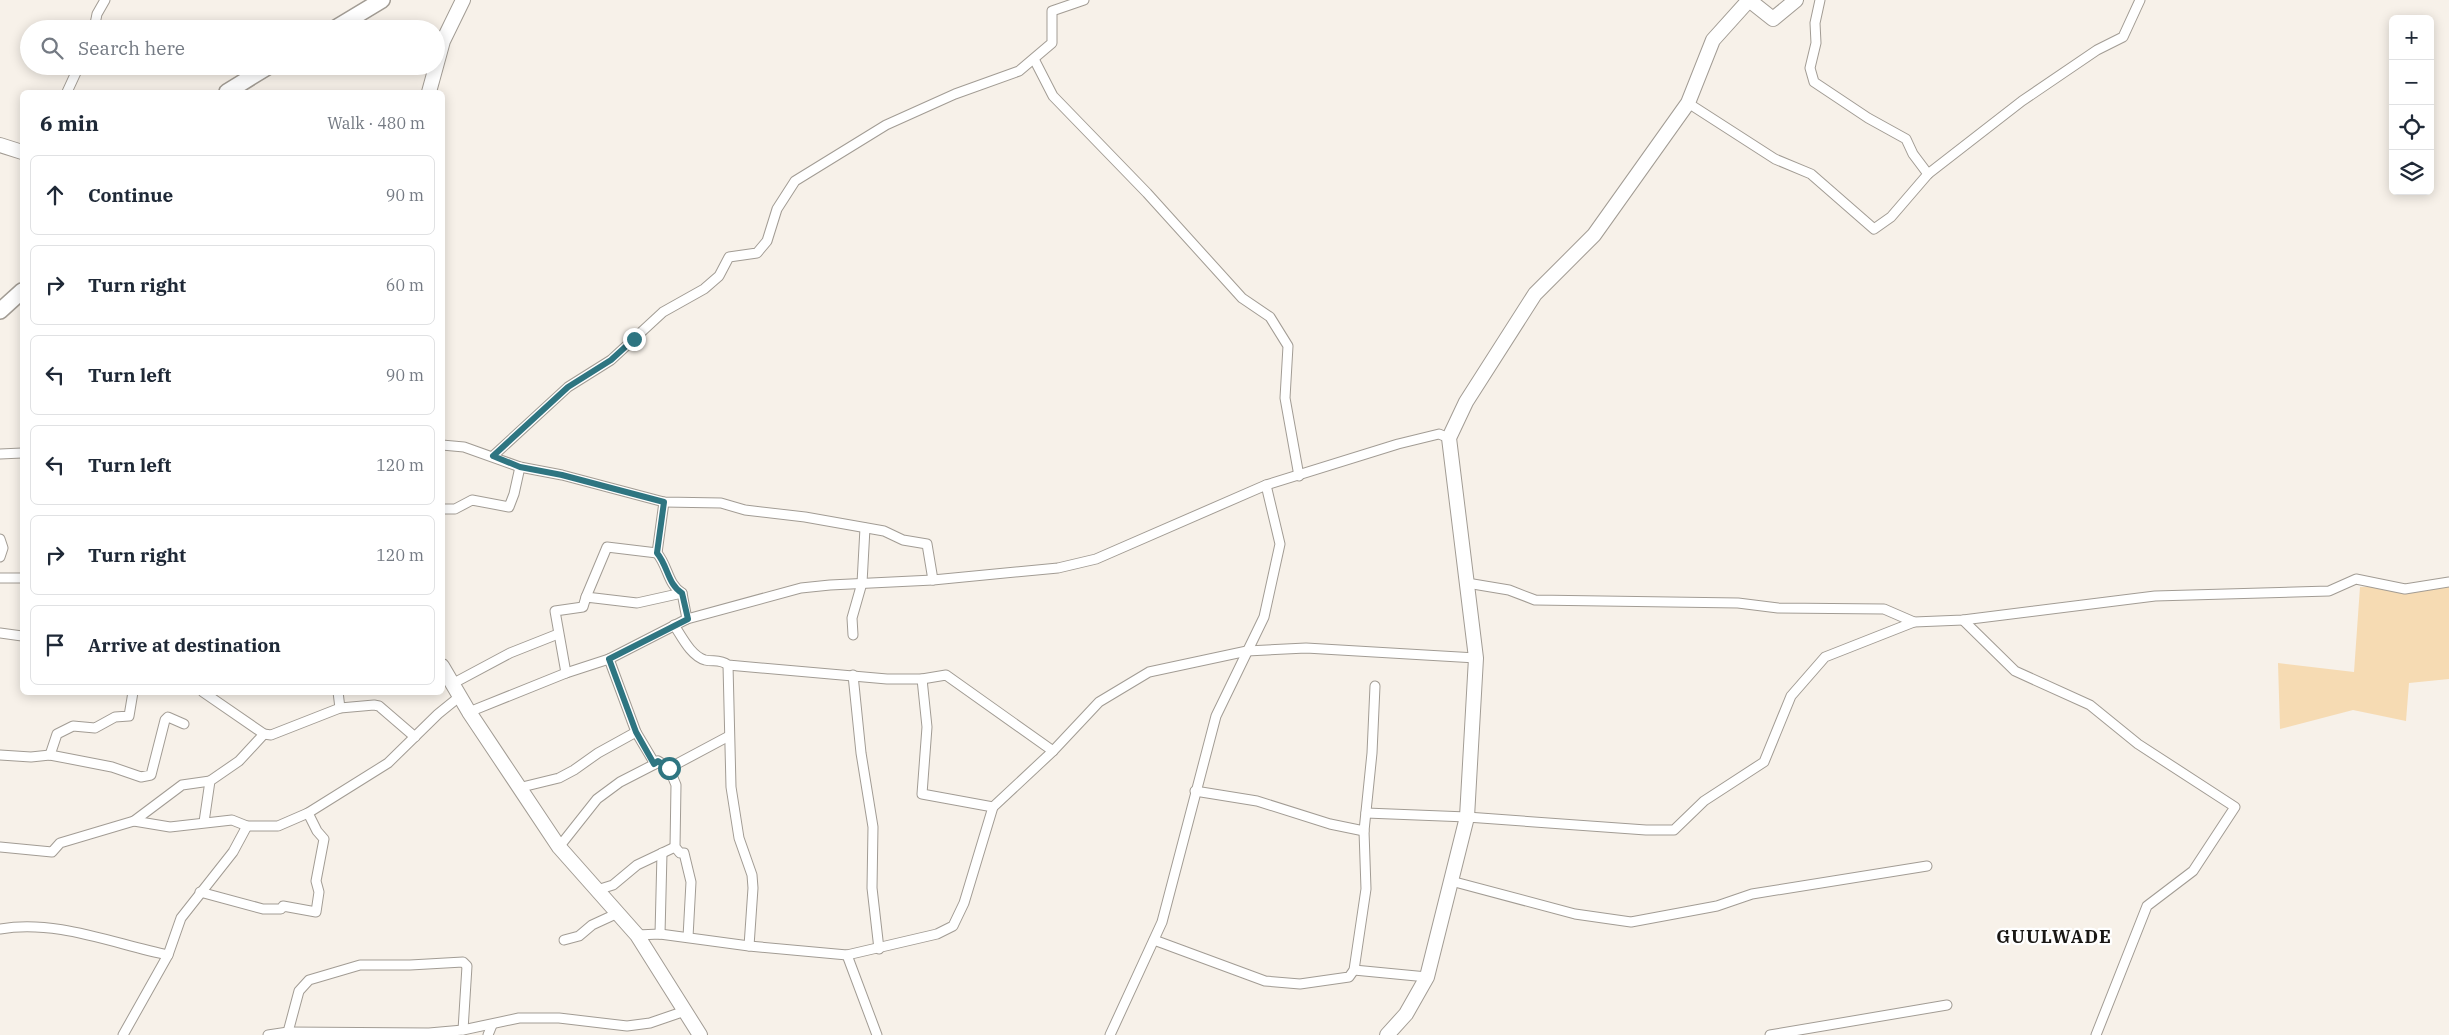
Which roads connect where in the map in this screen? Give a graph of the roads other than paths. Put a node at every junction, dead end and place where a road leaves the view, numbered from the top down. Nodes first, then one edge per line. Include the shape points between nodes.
1 (105, 0) edge
2 (382, 0) edge
3 (463, 0) edge
4 (1084, 0) edge
5 (1749, 0) edge
6 (1796, 0) edge
7 (1820, 0) edge
8 (2140, 0) edge
9 (363, 6) edge
10 (96, 20) edge
11 (345, 20) edge
12 (445, 32) edge
13 (1034, 58) junction
14 (75, 75) edge
15 (254, 75) edge
16 (433, 75) edge
17 (68, 90) edge
18 (230, 90) edge
19 (429, 90) edge
20 (1688, 103) junction
21 (0, 145) edge
22 (20, 151) edge
23 (1928, 174) junction
24 (20, 293) edge
25 (0, 311) edge
26 (1449, 438) junction
27 (445, 445) edge
28 (20, 453) edge
29 (0, 454) edge
30 (493, 456) junction
31 (520, 467) junction
32 (1299, 476) junction
33 (1266, 485) junction
34 (664, 502) junction
35 (445, 509) edge
36 (865, 528) junction
37 (0, 539) edge
38 (657, 553) junction
39 (0, 557) edge
40 (0, 578) edge
41 (20, 578) edge
42 (933, 580) junction
43 (2449, 582) edge
44 (862, 583) junction
45 (1467, 583) junction
46 (682, 593) junction
47 (586, 598) junction
48 (688, 619) junction
49 (1963, 620) junction
50 (1914, 622) junction
51 (674, 625) junction
52 (0, 633) edge
53 (558, 634) junction
54 (853, 635) dead end
55 (20, 636) edge
56 (1247, 651) junction
57 (1476, 658) junction
58 (609, 659) junction
59 (728, 665) junction
60 (445, 671) edge
61 (566, 673) junction
62 (853, 675) junction
63 (922, 678) junction
64 (452, 684) junction
65 (1375, 686) dead end
66 (132, 695) edge
67 (207, 695) edge
68 (338, 695) edge
69 (459, 697) junction
70 (340, 708) junction
71 (469, 712) junction
72 (184, 724) dead end
73 (636, 732) junction
74 (264, 734) junction
75 (729, 736) junction
76 (415, 737) junction
77 (1053, 751) junction
78 (0, 755) edge
79 (50, 755) junction
80 (654, 764) junction
81 (669, 768) junction
82 (210, 781) junction
83 (518, 788) junction
84 (1195, 791) junction
85 (993, 807) junction
86 (308, 813) junction
87 (1366, 813) junction
88 (1467, 817) junction
89 (134, 820) junction
90 (204, 822) junction
91 (247, 826) junction
92 (1364, 831) junction
93 (675, 846) junction
94 (0, 847) edge
95 (559, 847) junction
96 (662, 854) junction
97 (1927, 866) dead end
98 (1451, 881) junction
99 (597, 890) junction
100 (200, 892) junction
101 (618, 913) junction
102 (0, 929) edge
103 (660, 934) junction
104 (637, 935) junction
105 (688, 937) junction
106 (564, 940) dead end
107 (1154, 940) junction
108 (749, 946) junction
109 (879, 949) junction
110 (168, 955) junction
111 (848, 955) junction
112 (1354, 970) junction
113 (1427, 977) junction
114 (1947, 1005) dead end
115 (685, 1011) junction
116 (492, 1025) junction
117 (463, 1030) junction
118 (288, 1032) junction
119 (123, 1035) edge
120 (268, 1035) edge
121 (488, 1035) edge
122 (700, 1035) edge
123 (877, 1035) edge
124 (1110, 1035) edge
125 (1387, 1035) edge
126 (1770, 1035) edge
127 (2096, 1035) edge

1 - 10 street
2 - 9 main road
3 - 12 street
4 - 13 street via 1052,11 1052,43
5 - 6 street via 1773,19
5 - 20 street via 1713,40
7 - 23 street via 1810,68 1814,82 1906,139
8 - 23 street via 2123,37 2097,50 2022,101
9 - 11 main road
13 - 30 street via 1020,71 955,94 874,131 795,181 777,210 767,242 757,253 729,257 719,276 704,289 663,312 611,360 568,387
13 - 32 street via 1053,96 1242,298 1270,317 1288,346 1285,398
14 - 17 street
15 - 18 main road
16 - 19 street
20 - 23 street via 1775,159 1811,174 1874,229 1891,217
20 - 26 street via 1594,235 1535,294 1466,402
21 - 22 street
24 - 25 main road
26 - 32 street via 1438,434 1398,444
26 - 45 street
27 - 30 street
28 - 29 street
30 - 31 street
31 - 34 street
31 - 35 street via 509,507 472,500 455,509
32 - 33 street
33 - 42 street via 1096,559 1058,568
33 - 56 street via 1280,544 1264,617
34 - 36 street via 721,503 745,510
34 - 38 street
36 - 42 street via 927,544
36 - 44 street
37 - 39 street via 3,548
38 - 46 street via 674,589
38 - 47 street via 607,546
40 - 41 street
42 - 44 street
43 - 49 street via 2404,589 2356,579 2329,591 2155,596
44 - 48 street via 801,588
44 - 54 street via 852,618
45 - 50 street via 1509,590 1534,600 1884,609
45 - 57 street
46 - 47 street via 637,603
46 - 48 street
47 - 53 street via 579,609 555,611
48 - 51 street
49 - 50 street
49 - 127 street via 2015,671 2090,705 2138,744 2235,807 2193,871 2147,906
50 - 88 street via 1825,657 1791,696 1764,762 1704,801 1674,830
51 - 58 street
51 - 59 street via 699,658
52 - 55 street
53 - 61 street
53 - 64 street via 510,653
56 - 57 street via 1306,648
56 - 77 street via 1149,672 1099,702
56 - 84 street via 1216,716
57 - 88 street
58 - 61 street
58 - 73 street
59 - 62 street
59 - 75 street
60 - 64 street
61 - 71 street
62 - 63 street via 887,679
62 - 109 street via 873,827 872,888
63 - 77 street via 946,675
63 - 85 street via 927,727 922,794
64 - 69 street
65 - 87 street
66 - 79 street via 129,716 115,718 95,728 70,727 57,734
67 - 74 street
68 - 70 street
69 - 71 street
69 - 76 street
70 - 74 street via 279,734
70 - 76 street via 379,706
71 - 83 street
72 - 79 street via 166,718 151,775 144,777
73 - 80 street
73 - 83 street via 559,778
74 - 82 street via 239,761
75 - 81 street
75 - 108 street via 731,787 739,838 752,875
76 - 86 street via 388,763
77 - 85 street
78 - 79 street
80 - 81 street via 658,761
80 - 95 street via 597,799
81 - 93 street via 676,785
82 - 89 street via 182,785
82 - 90 street
83 - 95 street
84 - 92 street via 1257,801
84 - 107 street via 1162,922
85 - 109 street via 964,903 953,926 937,934
86 - 91 street via 278,826
86 - 100 street via 324,839 316,880 319,892 316,912 282,906 281,909 263,909
87 - 88 street
87 - 92 street
88 - 98 street
89 - 90 street via 170,827
89 - 94 street via 60,843 52,852
90 - 91 street via 232,820
91 - 100 street via 233,852
92 - 112 street via 1366,889
93 - 96 street
93 - 105 street via 684,853 692,882
95 - 99 street
96 - 99 street via 637,865 613,885
96 - 103 street
97 - 98 street via 1752,894 1717,906 1631,922 1575,914
98 - 113 street
99 - 101 street
100 - 110 street via 181,918
101 - 104 street
101 - 106 street via 592,925 579,936
102 - 110 street via 31,927 73,933
103 - 104 street
103 - 105 street
104 - 115 street
105 - 108 street
107 - 112 street via 1265,981 1300,984 1349,977
107 - 124 street
108 - 111 street
109 - 111 street
110 - 119 street
111 - 123 street
112 - 113 street
113 - 125 street via 1406,1014
114 - 126 street
115 - 116 street via 627,1026 545,1018 512,1019
115 - 122 street
116 - 117 street
116 - 121 street
117 - 118 street via 394,1034
117 - 118 street via 467,966 463,962 360,965 310,980 299,991
118 - 120 street

